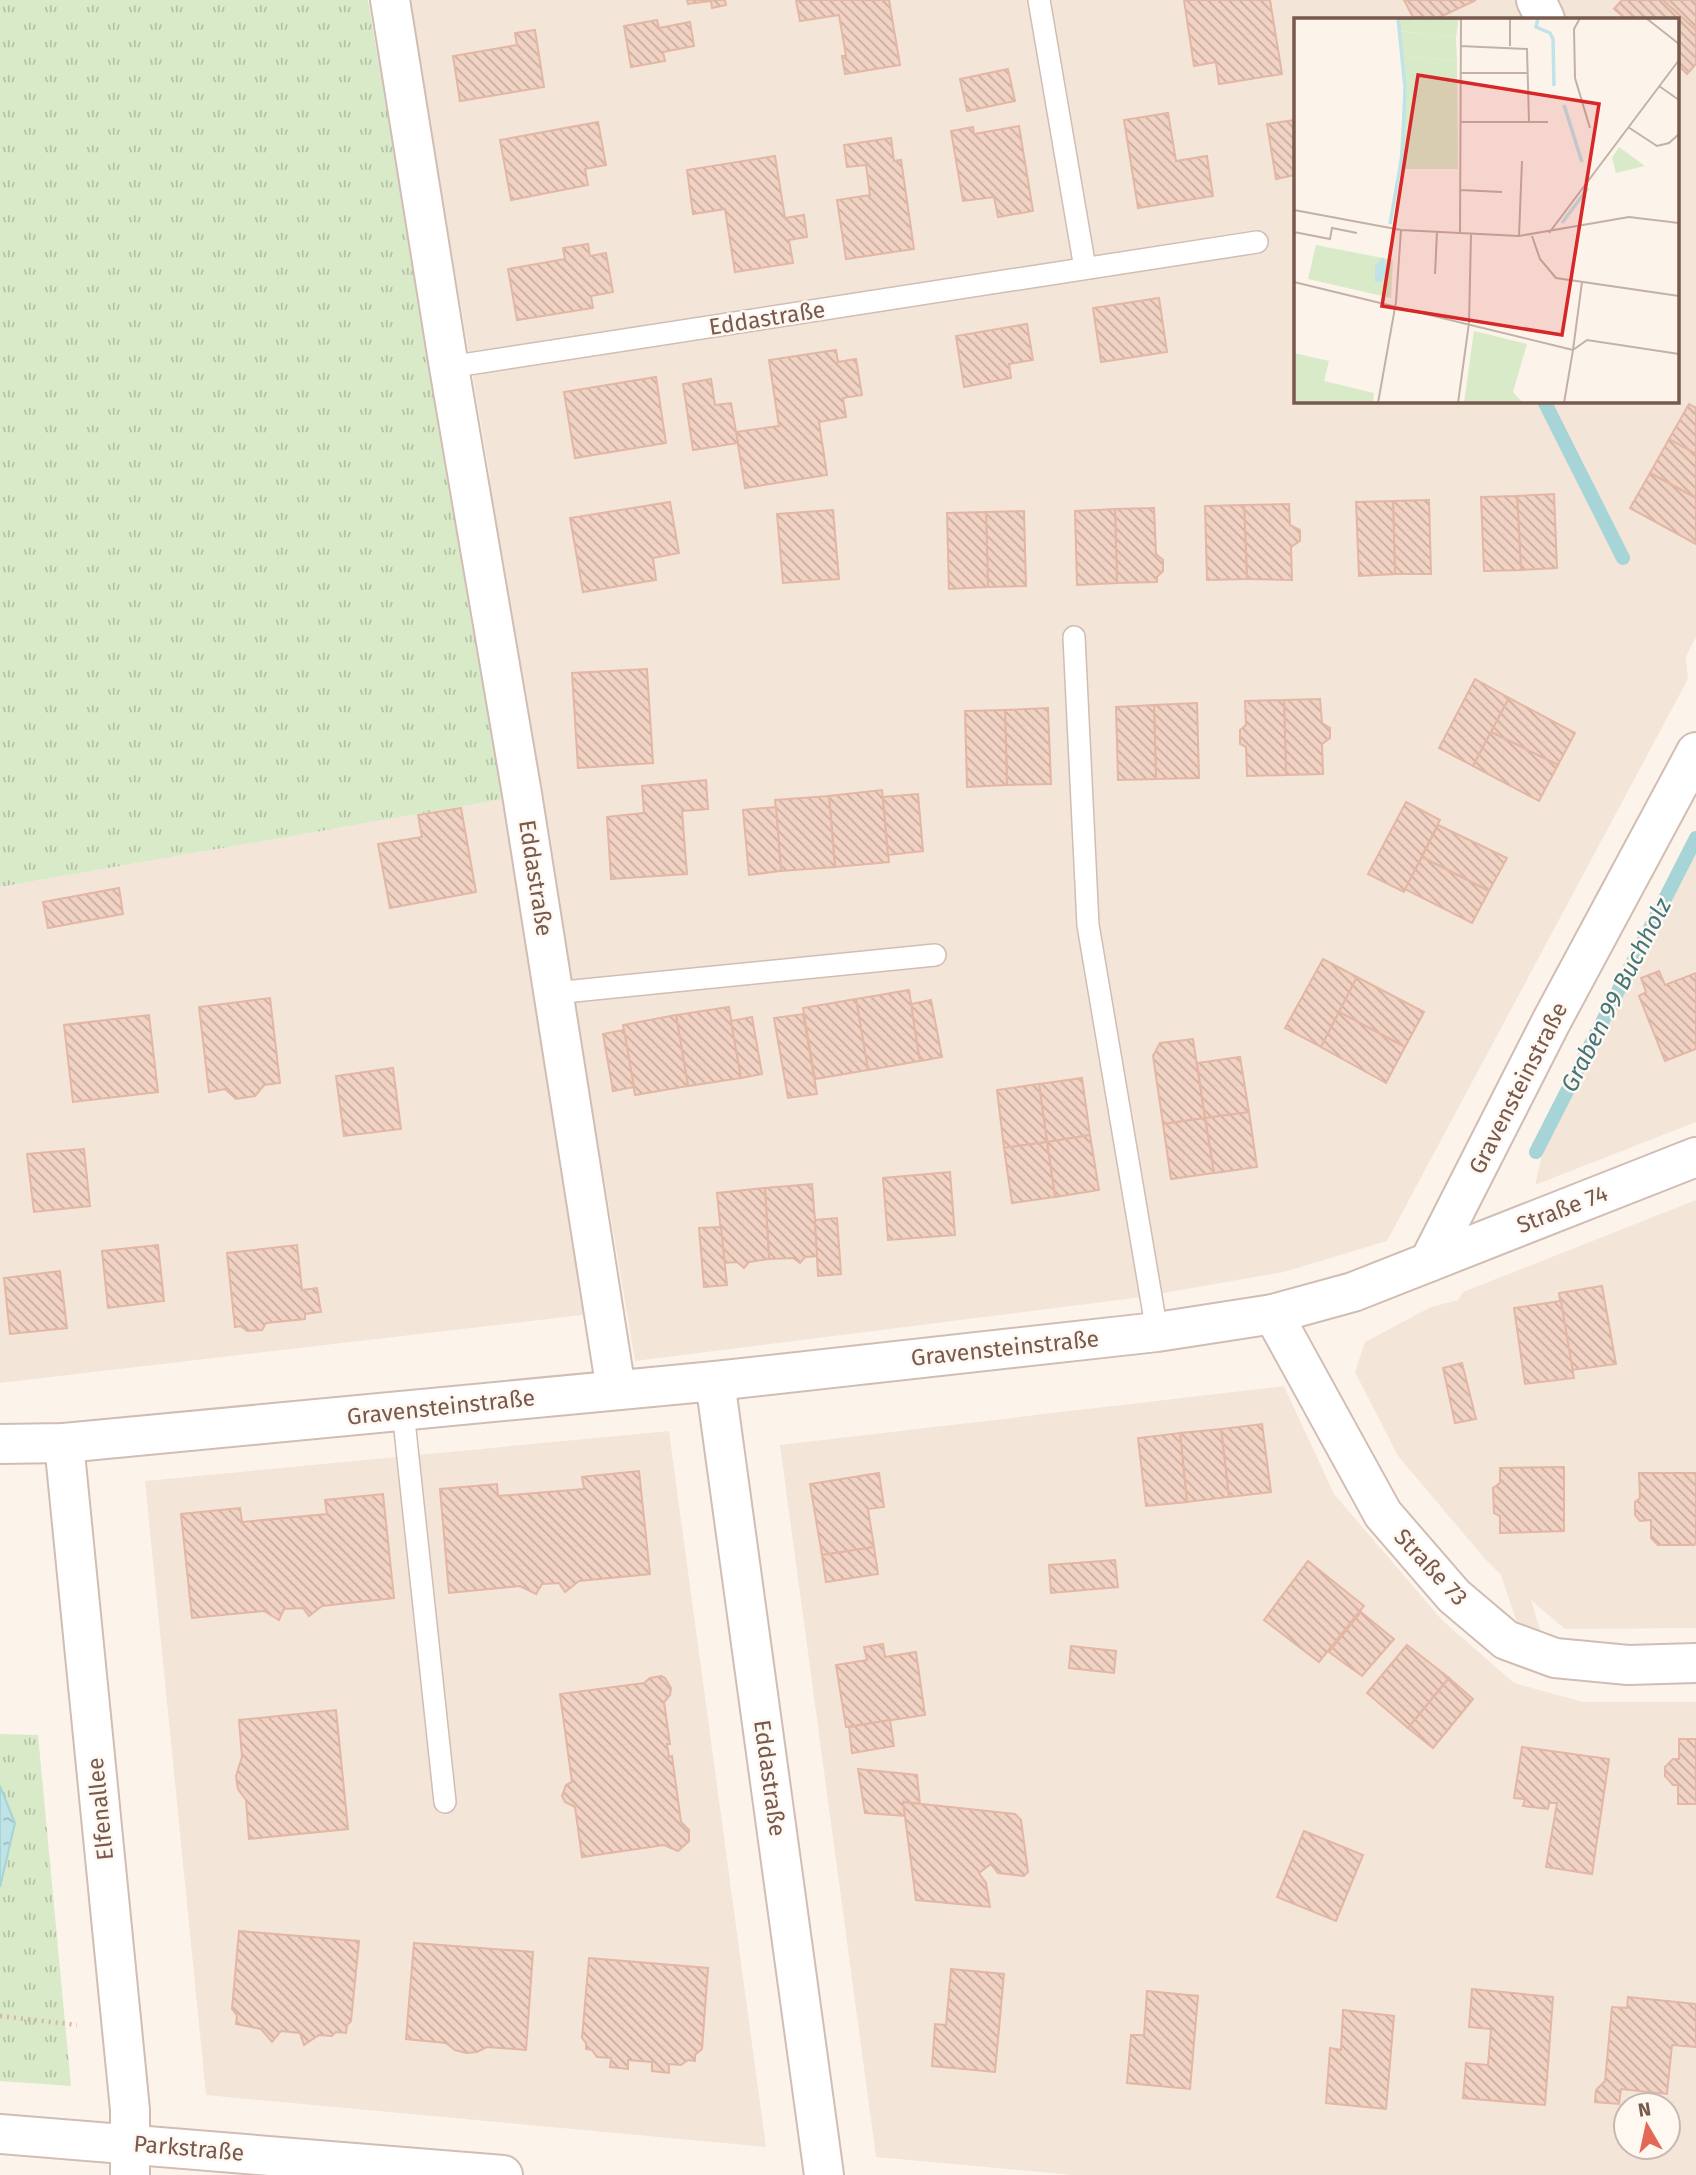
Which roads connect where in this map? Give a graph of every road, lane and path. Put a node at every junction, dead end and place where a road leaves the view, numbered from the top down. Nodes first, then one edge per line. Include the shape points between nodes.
1 (390, 0) edge
2 (1039, 0) edge
3 (1536, 0) edge
4 (1545, 18) edge
5 (1257, 242) dead end
6 (1085, 268) junction
7 (449, 368) junction
8 (1074, 637) dead end
9 (1696, 752) edge
10 (935, 955) dead end
11 (554, 993) junction
12 (1696, 1157) edge
13 (1429, 1262) junction
14 (1273, 1314) junction
15 (1157, 1332) junction
16 (715, 1381) junction
17 (616, 1390) junction
18 (404, 1411) junction
19 (64, 1443) junction
20 (0, 1444) edge
21 (1696, 1662) edge
22 (445, 1802) dead end
23 (0, 2016) edge
24 (81, 2025) dead end
25 (0, 2134) edge
26 (130, 2159) edge
27 (503, 2175) edge
28 (824, 2175) edge

1 - 7 street, Eddastraße
2 - 6 lane
3 - 4 street
5 - 6 lane, Eddastraße
6 - 7 lane, Eddastraße
7 - 11 street, Eddastraße
8 - 15 lane via 1088,925
9 - 13 street, Gravensteinstraße
10 - 11 lane
11 - 17 street, Eddastraße
12 - 13 street, Straße 74
13 - 14 street, Gravensteinstraße via 1353,1292
14 - 15 street, Gravensteinstraße
14 - 21 street, Straße 73 via 1383,1514 1454,1596 1506,1640 1555,1658 1628,1665
15 - 16 street, Gravensteinstraße
16 - 17 street, Gravensteinstraße
16 - 28 street, Eddastraße
17 - 18 street, Gravensteinstraße
18 - 19 street, Gravensteinstraße
18 - 22 lane
19 - 20 street, Gravensteinstraße
19 - 26 street, Elfenallee via 130,2110
23 - 24 path
25 - 26 street, Parkstraße
26 - 27 street, Parkstraße

